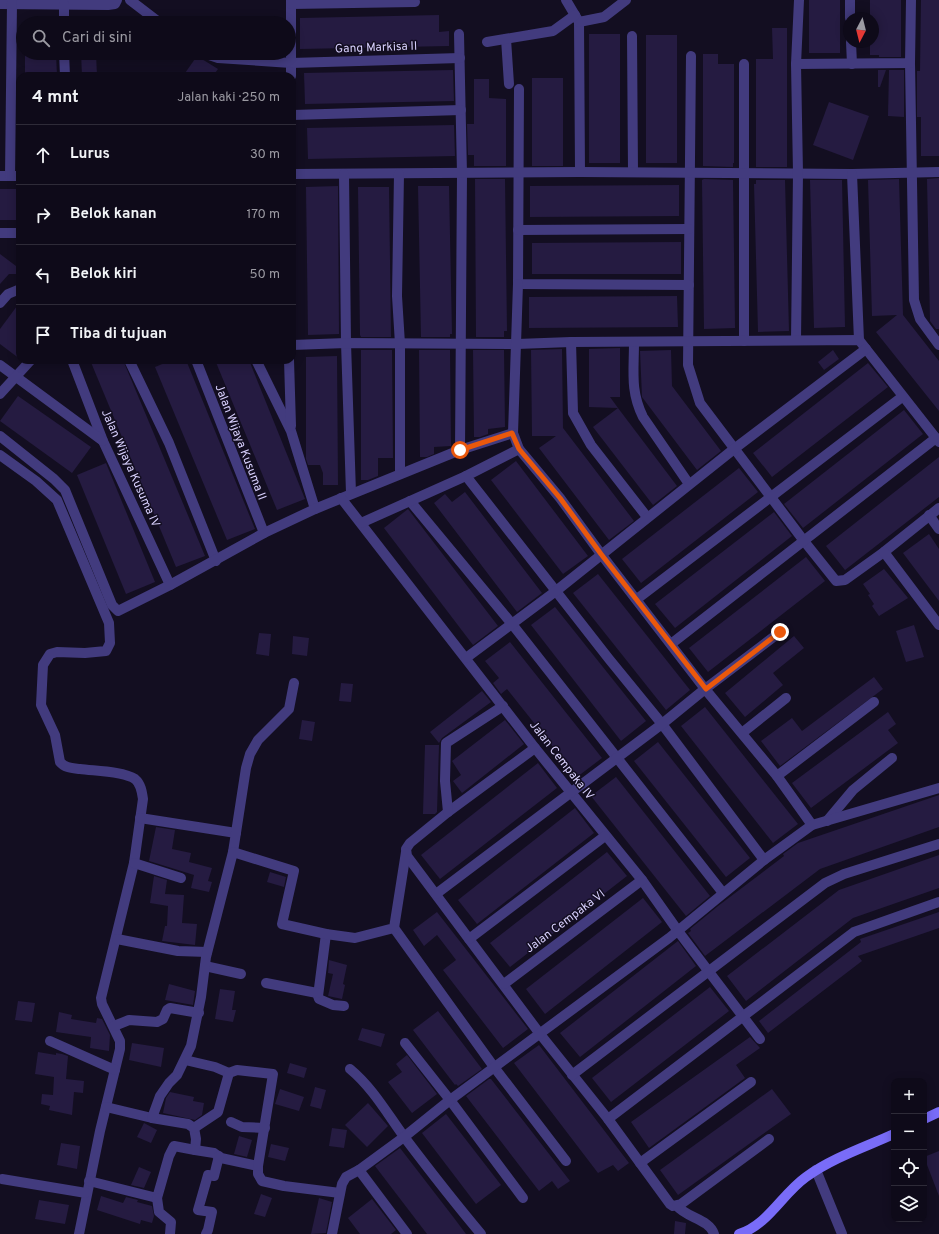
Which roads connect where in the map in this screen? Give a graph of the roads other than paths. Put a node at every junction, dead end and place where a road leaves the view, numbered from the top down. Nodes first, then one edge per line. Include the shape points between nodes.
1 (130, 0) edge
2 (566, 0) edge
3 (626, 0) edge
4 (799, 0) edge
5 (850, 0) edge
6 (911, 0) edge
7 (116, 2) edge
8 (291, 2) edge
9 (415, 2) dead end
10 (12, 3) junction
11 (0, 4) edge
12 (64, 4) junction
13 (850, 12) edge
14 (64, 16) edge
15 (151, 16) edge
16 (291, 16) edge
17 (577, 18) junction
18 (459, 34) dead end
19 (632, 36) dead end
20 (506, 39) junction
21 (487, 42) dead end
22 (851, 48) edge
23 (691, 56) dead end
24 (460, 58) junction
25 (64, 60) edge
26 (247, 60) edge
27 (291, 63) junction
28 (910, 63) junction
29 (744, 64) dead end
30 (796, 64) junction
31 (852, 64) junction
32 (65, 72) edge
33 (291, 72) edge
34 (509, 84) dead end
35 (519, 89) dead end
36 (461, 110) junction
37 (296, 114) edge
38 (580, 172) junction
39 (633, 172) junction
40 (690, 172) junction
41 (939, 172) edge
42 (519, 173) junction
43 (798, 173) junction
44 (911, 173) junction
45 (296, 174) edge
46 (344, 174) junction
47 (399, 174) junction
48 (462, 174) junction
49 (744, 174) junction
50 (852, 174) junction
51 (10, 176) edge
52 (690, 229) junction
53 (518, 230) junction
54 (0, 233) edge
55 (16, 233) edge
56 (518, 284) junction
57 (689, 285) junction
58 (16, 291) edge
59 (0, 303) edge
60 (796, 340) junction
61 (859, 340) junction
62 (744, 341) junction
63 (571, 342) junction
64 (634, 342) junction
65 (688, 342) junction
66 (346, 343) junction
67 (400, 344) junction
68 (460, 344) junction
69 (517, 344) junction
70 (296, 345) edge
71 (939, 345) edge
72 (866, 349) junction
73 (27, 364) edge
74 (74, 364) edge
75 (131, 364) edge
76 (198, 364) edge
77 (258, 364) edge
78 (289, 364) edge
79 (0, 365) edge
80 (14, 377) junction
81 (0, 394) edge
82 (902, 397) junction
83 (291, 431) junction
84 (512, 433) junction
85 (0, 436) edge
86 (937, 440) edge
87 (103, 441) junction
88 (519, 449) junction
89 (734, 449) junction
90 (460, 450) junction
91 (0, 455) edge
92 (400, 474) junction
93 (466, 476) junction
94 (689, 484) junction
95 (351, 493) junction
96 (341, 498) junction
97 (771, 498) junction
98 (410, 501) junction
99 (939, 508) edge
100 (315, 509) junction
101 (929, 515) junction
102 (647, 517) junction
103 (361, 523) junction
104 (939, 529) edge
105 (264, 533) junction
106 (804, 541) junction
107 (884, 552) junction
108 (601, 554) junction
109 (216, 561) junction
110 (170, 586) junction
111 (556, 591) junction
112 (637, 599) junction
113 (512, 624) junction
114 (939, 624) edge
115 (780, 632) dead end
116 (671, 644) junction
117 (466, 658) junction
118 (294, 683) dead end
119 (706, 689) junction
120 (786, 698) dead end
121 (874, 702) dead end
122 (503, 706) junction
123 (662, 724) junction
124 (742, 733) junction
125 (535, 748) junction
126 (617, 758) junction
127 (892, 758) dead end
128 (777, 776) junction
129 (939, 788) edge
130 (571, 792) junction
131 (448, 812) junction
132 (140, 818) junction
133 (827, 820) junction
134 (812, 825) junction
135 (236, 833) junction
136 (605, 836) junction
137 (939, 844) edge
138 (233, 852) junction
139 (406, 852) junction
140 (764, 860) junction
141 (134, 863) junction
142 (181, 878) dead end
143 (642, 880) junction
144 (723, 893) junction
145 (436, 894) junction
146 (939, 902) edge
147 (394, 928) junction
148 (678, 931) junction
149 (326, 934) junction
150 (117, 939) junction
151 (469, 939) junction
152 (207, 952) junction
153 (205, 966) junction
154 (708, 971) junction
155 (241, 974) dead end
156 (266, 983) dead end
157 (504, 984) junction
158 (317, 993) junction
159 (344, 1006) dead end
160 (198, 1013) junction
161 (743, 1017) junction
162 (114, 1026) junction
163 (540, 1034) junction
164 (760, 1039) dead end
165 (50, 1041) dead end
166 (405, 1043) dead end
167 (185, 1060) junction
168 (494, 1067) junction
169 (350, 1069) dead end
170 (115, 1070) junction
171 (229, 1073) junction
172 (572, 1075) junction
173 (751, 1082) dead end
174 (450, 1100) junction
175 (106, 1107) junction
176 (939, 1112) edge
177 (152, 1118) junction
178 (927, 1118) edge
179 (608, 1119) junction
180 (231, 1122) dead end
181 (194, 1128) junction
182 (265, 1128) junction
183 (891, 1135) edge
184 (404, 1137) junction
185 (769, 1139) dead end
186 (195, 1150) junction
187 (219, 1156) junction
188 (566, 1161) dead end
189 (640, 1163) junction
190 (258, 1166) junction
191 (359, 1170) junction
192 (816, 1170) junction
193 (2, 1178) dead end
194 (89, 1181) junction
195 (86, 1193) junction
196 (340, 1193) junction
197 (157, 1198) junction
198 (523, 1198) dead end
199 (677, 1206) junction
200 (79, 1234) edge
201 (170, 1234) edge
202 (206, 1234) edge
203 (332, 1234) edge
204 (407, 1234) edge
205 (481, 1234) edge
206 (714, 1234) edge
207 (739, 1234) edge
208 (842, 1234) edge

1 - 15 street
2 - 17 street
3 - 17 street via 604,17
4 - 30 street
5 - 13 street
6 - 28 street
7 - 12 street
8 - 9 street
8 - 16 street
10 - 11 street
10 - 12 street
10 - 51 street
12 - 14 street
17 - 20 street via 553,31
17 - 38 street
18 - 24 street
19 - 39 street
20 - 21 street
20 - 34 street
22 - 31 street
23 - 40 street
24 - 27 street, Gang Markisa II
24 - 36 street
25 - 32 street
26 - 27 street, Gang Markisa II
27 - 33 street
28 - 31 street
28 - 44 street
29 - 49 street
30 - 31 street
30 - 43 street
35 - 42 street
36 - 37 street
36 - 48 street
38 - 39 street
38 - 42 street
39 - 40 street
40 - 49 street
40 - 52 street
41 - 44 street
42 - 48 street
42 - 53 street
43 - 49 street
43 - 50 street
43 - 60 street
44 - 50 street
44 - 71 street via 914,300 920,319
45 - 46 street
46 - 47 street
46 - 66 street
47 - 48 street
47 - 67 street via 396,296
48 - 68 street
49 - 62 street
50 - 61 street
52 - 53 street
52 - 57 street
53 - 56 street
54 - 55 street
56 - 57 street
56 - 69 street
57 - 65 street
58 - 59 street via 8,294
60 - 61 street
60 - 62 street
61 - 72 street
62 - 65 street
63 - 64 street
63 - 69 street
63 - 102 street via 573,413 591,445
64 - 65 street
64 - 94 street via 633,393 637,405
65 - 89 street via 688,365 700,403
66 - 67 street
66 - 70 street
66 - 95 street
67 - 68 street
67 - 92 street
68 - 69 street
68 - 90 street
69 - 84 street
72 - 82 street
72 - 89 street
73 - 80 street
74 - 87 street, Jalan Wijaya Kusuma IV
75 - 109 street via 169,442
76 - 105 street, Jalan Wijaya Kusuma II
77 - 83 street
78 - 83 street
79 - 80 street
80 - 81 street
80 - 87 street
82 - 86 street
82 - 97 street
83 - 100 street
84 - 88 street
84 - 90 street
85 - 110 street via 65,490 116,610 126,608
86 - 106 street
87 - 110 street, Jalan Wijaya Kusuma IV
88 - 93 street
88 - 108 street via 560,498
89 - 94 street
89 - 97 street
90 - 92 street
91 - 132 street via 57,500 109,623 110,643 106,651 57,652 50,654 43,665 41,705 55,735 60,762 67,767 113,773 135,779 142,790
92 - 95 street
93 - 98 street
93 - 111 street
94 - 102 street
95 - 96 street
96 - 100 street
96 - 103 street, Jalan Cempaka IV
97 - 106 street
97 - 112 street
98 - 103 street
98 - 113 street
99 - 101 street
100 - 105 street
101 - 104 street
101 - 107 street
102 - 108 street
103 - 117 street, Jalan Cempaka IV
105 - 109 street
106 - 107 street via 834,579 839,581 845,580
106 - 116 street
107 - 114 street
108 - 111 street
108 - 112 street
109 - 110 street
111 - 113 street
111 - 123 street
112 - 116 street
113 - 117 street
113 - 126 street
115 - 119 street
116 - 119 street
117 - 122 street, Jalan Cempaka IV
118 - 135 street via 290,709 262,736 250,754
119 - 123 street
119 - 124 street
120 - 124 street
121 - 128 street
122 - 125 street, Jalan Cempaka IV
122 - 131 street via 446,743 445,781
123 - 126 street
123 - 140 street
124 - 128 street
125 - 130 street, Jalan Cempaka IV
125 - 131 street
126 - 130 street
126 - 144 street
127 - 133 street via 853,790
128 - 134 street
129 - 133 street
130 - 136 street, Jalan Cempaka IV
130 - 145 street
131 - 139 street via 410,842
132 - 135 street
132 - 141 street
133 - 134 street
134 - 140 street
135 - 138 street
136 - 143 street, Jalan Cempaka IV
136 - 151 street
137 - 154 street via 829,880
138 - 149 street via 294,871 282,924
138 - 152 street
139 - 145 street
139 - 147 street
140 - 144 street
141 - 142 street
141 - 150 street
143 - 148 street, Jalan Cempaka IV
143 - 157 street, Jalan Cempaka VI
144 - 148 street
145 - 151 street
146 - 161 street via 854,932
147 - 149 street via 355,938
147 - 168 street
148 - 154 street, Jalan Cempaka IV
148 - 163 street
149 - 158 street
150 - 152 street via 165,949
150 - 162 street via 102,998 102,1004
151 - 157 street
152 - 153 street
153 - 155 street
153 - 160 street
154 - 161 street, Jalan Cempaka IV
154 - 172 street
156 - 158 street
157 - 163 street
158 - 159 street via 318,999
160 - 162 street via 170,1008 163,1019 157,1022 129,1020
160 - 167 street via 191,1046
161 - 164 street, Jalan Cempaka IV
161 - 179 street
162 - 170 street via 121,1044
163 - 168 street
163 - 172 street
165 - 170 street
166 - 174 street
167 - 171 street
167 - 177 street via 160,1096
168 - 174 street
168 - 188 street
169 - 184 street via 391,1117
170 - 175 street
171 - 181 street via 218,1112
171 - 182 street via 237,1070 273,1074
172 - 179 street
173 - 189 street
174 - 184 street
174 - 198 street
175 - 177 street
175 - 194 street
176 - 178 street
177 - 181 street via 188,1124
179 - 189 street
180 - 182 street via 242,1127
181 - 186 street
182 - 190 street
183 - 192 street
184 - 191 street
184 - 205 street
185 - 199 street
186 - 187 street
186 - 197 street via 174,1146
187 - 190 street
187 - 202 street via 214,1176 208,1175 198,1210 212,1212
189 - 199 street via 670,1204
190 - 196 street via 258,1174 262,1181
191 - 196 street via 346,1177
191 - 204 street
192 - 207 street via 795,1185 760,1223
192 - 208 street
193 - 195 street
194 - 195 street
194 - 197 street
195 - 200 street
196 - 203 street
197 - 201 street via 159,1212 170,1222
199 - 206 street via 691,1217 706,1223

